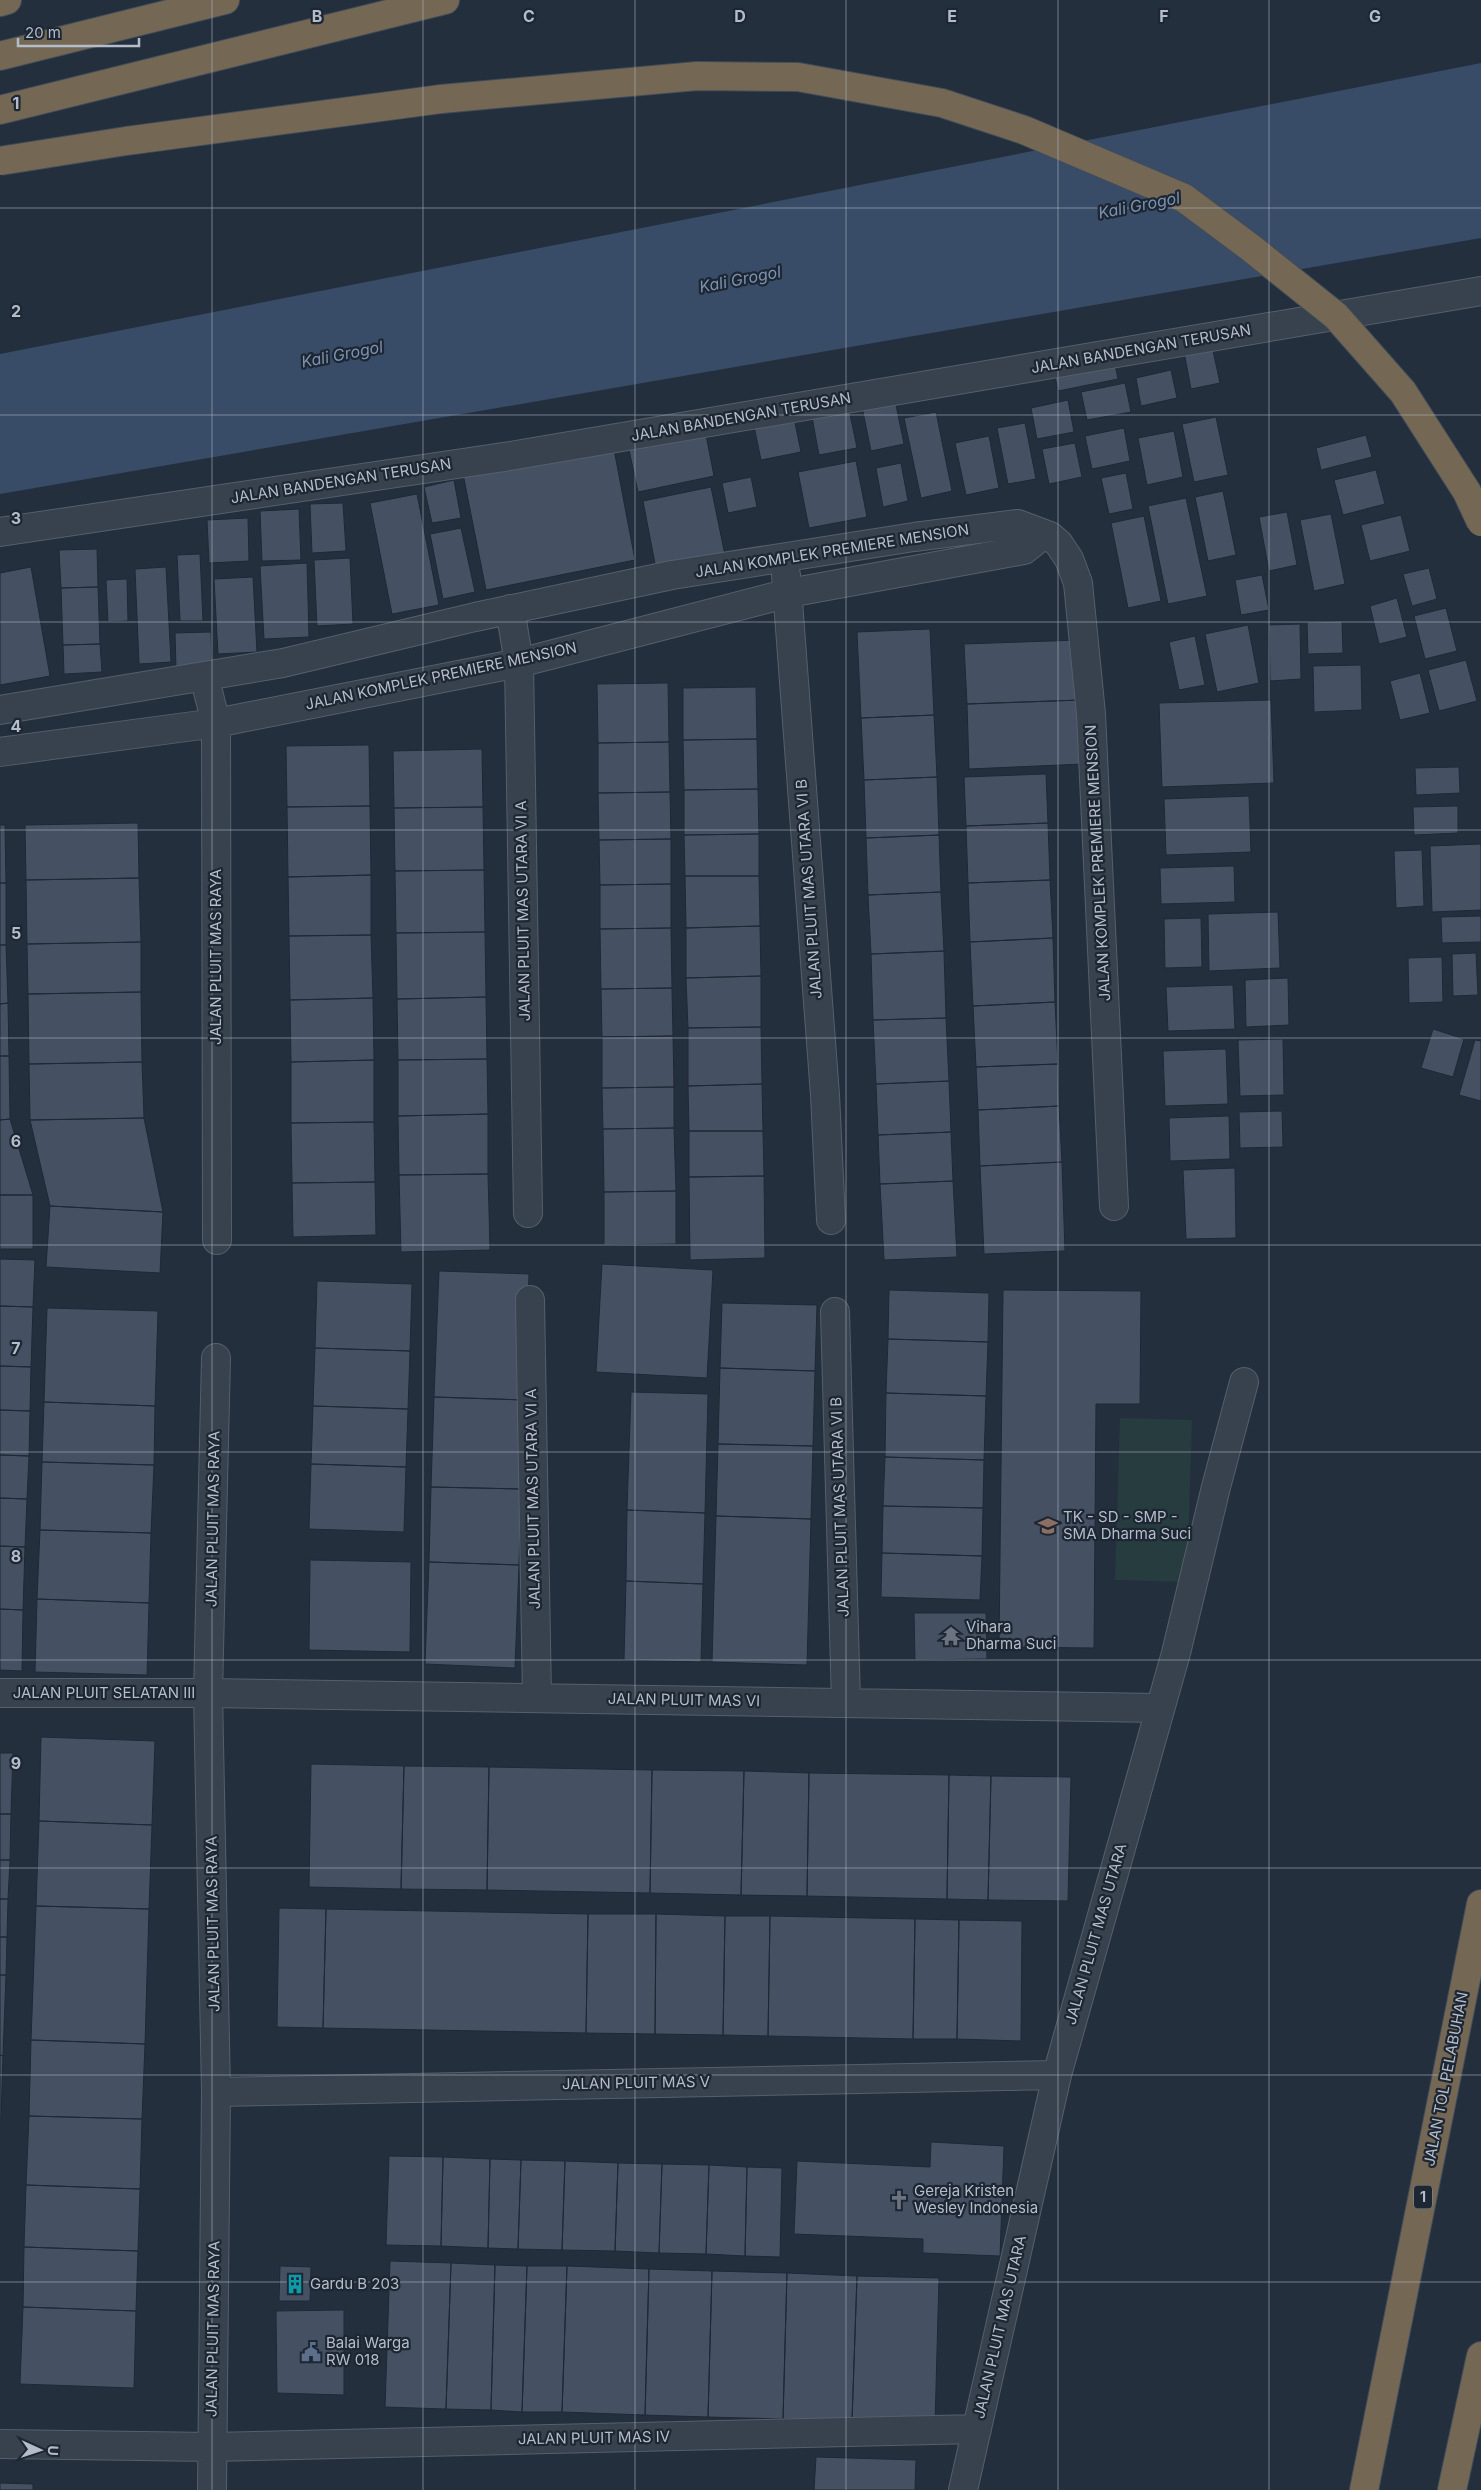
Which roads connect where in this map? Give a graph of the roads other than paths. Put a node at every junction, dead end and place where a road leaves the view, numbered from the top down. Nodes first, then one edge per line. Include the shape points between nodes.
1 (7, 0) edge
2 (225, 0) edge
3 (445, 0) edge
4 (0, 2) edge
5 (0, 56) edge
6 (0, 110) edge
7 (0, 161) edge
8 (1481, 291) edge
9 (1481, 522) edge
10 (0, 532) edge
11 (1028, 536) junction
12 (783, 559) junction
13 (789, 593) junction
14 (510, 609) junction
15 (519, 663) junction
16 (204, 676) junction
17 (0, 710) edge
18 (216, 723) junction
19 (0, 752) edge
20 (1114, 1206) dead end
21 (528, 1213) dead end
22 (831, 1220) dead end
23 (217, 1240) dead end
24 (530, 1300) dead end
25 (834, 1312) dead end
26 (216, 1358) dead end
27 (1244, 1382) dead end
28 (0, 1693) edge
29 (208, 1693) junction
30 (537, 1698) junction
31 (846, 1703) junction
32 (1159, 1708) junction
33 (1481, 1904) edge
34 (1057, 2075) junction
35 (216, 2092) junction
36 (1481, 2356) edge
37 (977, 2430) junction
38 (0, 2444) edge
39 (211, 2447) junction
40 (212, 2490) edge
41 (963, 2490) edge
42 (1364, 2490) edge
43 (1452, 2490) edge

1 - 4 highway
2 - 5 highway
3 - 6 highway
7 - 9 highway, bridge via 441,99 697,76 798,77 942,103 1024,130 1184,198 1251,248 1336,316 1403,392 1467,492
8 - 10 street, JALAN BANDENGAN TERUSAN via 510,456
11 - 12 street, JALAN KOMPLEK PREMIERE MENSION via 914,537
11 - 13 street, JALAN KOMPLEK PREMIERE MENSION
11 - 20 street, JALAN KOMPLEK PREMIERE MENSION via 1055,540 1069,560 1078,583 1092,714
12 - 13 street, JALAN PLUIT MAS UTARA VI B
12 - 14 street, JALAN KOMPLEK PREMIERE MENSION via 672,575
13 - 15 street, JALAN KOMPLEK PREMIERE MENSION
13 - 22 street, JALAN PLUIT MAS UTARA VI B
14 - 15 street, JALAN PLUIT MAS UTARA VI A
14 - 16 street, JALAN KOMPLEK PREMIERE MENSION via 282,662
15 - 18 street, JALAN KOMPLEK PREMIERE MENSION
15 - 21 street, JALAN PLUIT MAS UTARA VI A
16 - 17 street, JALAN KOMPLEK PREMIERE MENSION
16 - 18 street, JALAN PLUIT MAS RAYA
18 - 19 street, JALAN KOMPLEK PREMIERE MENSION
18 - 23 street, JALAN PLUIT MAS RAYA
24 - 30 street, JALAN PLUIT MAS UTARA VI A
25 - 31 street, JALAN PLUIT MAS UTARA VI B
26 - 29 street, JALAN PLUIT MAS RAYA
27 - 32 street, JALAN PLUIT MAS UTARA via 1176,1653
28 - 29 street, JALAN PLUIT SELATAN III
29 - 30 street, JALAN PLUIT MAS VI
29 - 35 street, JALAN PLUIT MAS RAYA
30 - 31 street, JALAN PLUIT MAS VI
31 - 32 street, JALAN PLUIT MAS VI
32 - 34 street, JALAN PLUIT MAS UTARA
33 - 42 highway, JALAN TOL PELABUHAN / 1
34 - 35 street, JALAN PLUIT MAS V
34 - 37 street, JALAN PLUIT MAS UTARA
35 - 39 street, JALAN PLUIT MAS RAYA
36 - 43 highway
37 - 39 street, JALAN PLUIT MAS IV
37 - 41 street, JALAN PLUIT MAS UTARA
38 - 39 street, JALAN PLUIT MAS IV
39 - 40 street, JALAN PLUIT MAS RAYA

